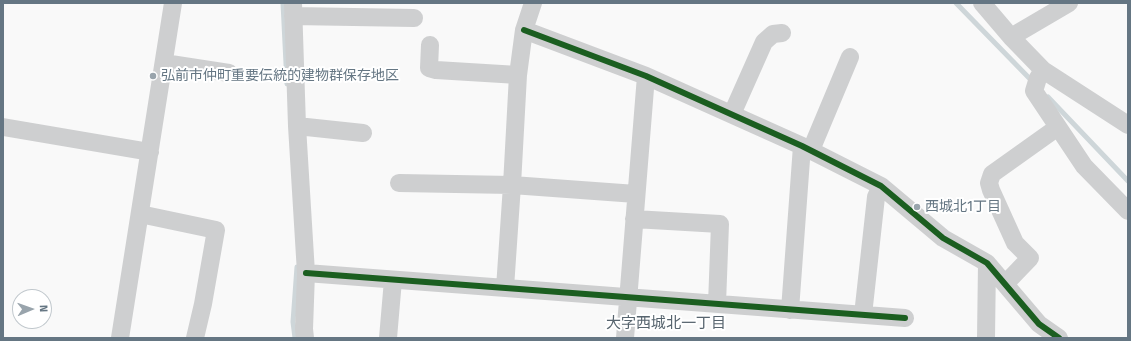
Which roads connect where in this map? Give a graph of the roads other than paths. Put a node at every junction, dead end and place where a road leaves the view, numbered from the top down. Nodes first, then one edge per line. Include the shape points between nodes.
1 (174, 3) edge
2 (533, 3) edge
3 (982, 3) edge
4 (1069, 3) edge
5 (293, 9) edge
6 (414, 18) dead end
7 (524, 30) junction
8 (782, 33) dead end
9 (1011, 37) junction
10 (430, 45) dead end
11 (850, 57) dead end
12 (164, 63) junction
13 (229, 73) dead end
14 (518, 75) junction
15 (646, 76) junction
16 (1038, 80) junction
17 (732, 114) junction
18 (1126, 120) edge
19 (3, 126) edge
20 (297, 126) junction
21 (1058, 127) junction
22 (363, 133) dead end
23 (807, 148) junction
24 (150, 152) junction
25 (399, 183) dead end
26 (512, 185) junction
27 (881, 186) junction
28 (636, 194) junction
29 (1128, 211) edge
30 (140, 214) junction
31 (634, 218) junction
32 (987, 263) junction
33 (306, 273) junction
34 (393, 280) junction
35 (1005, 284) junction
36 (504, 288) junction
37 (627, 298) junction
38 (717, 304) junction
39 (790, 310) junction
40 (863, 315) junction
41 (905, 318) dead end
42 (120, 338) edge
43 (195, 338) edge
44 (305, 338) edge
45 (388, 338) edge
46 (624, 338) edge
47 (986, 338) edge
48 (1059, 338) edge

1 - 12 street
2 - 7 street
3 - 9 street
4 - 9 street
5 - 6 street
5 - 20 street
7 - 14 street
7 - 15 street
8 - 17 street via 773,34 764,42
9 - 16 street
10 - 14 street via 429,68
11 - 23 street
12 - 13 street
12 - 24 street
14 - 26 street
15 - 17 street
15 - 28 street
16 - 18 street
16 - 21 street
17 - 23 street
19 - 24 street
20 - 22 street
20 - 33 street
21 - 29 street via 1084,166
21 - 35 street via 992,174 989,183 991,190 1015,242 1030,258
23 - 27 street
23 - 39 street
24 - 30 street
25 - 26 street
26 - 28 street
26 - 36 street
27 - 32 street via 943,238
27 - 40 street via 876,197
28 - 31 street
30 - 42 street
30 - 43 street via 216,230
31 - 37 street
31 - 38 street via 720,224
32 - 35 street
32 - 47 street
33 - 34 street
33 - 44 street
34 - 36 street
34 - 45 street
35 - 48 street via 1039,324
36 - 37 street
37 - 38 street
37 - 46 street
38 - 39 street
39 - 40 street
40 - 41 street

